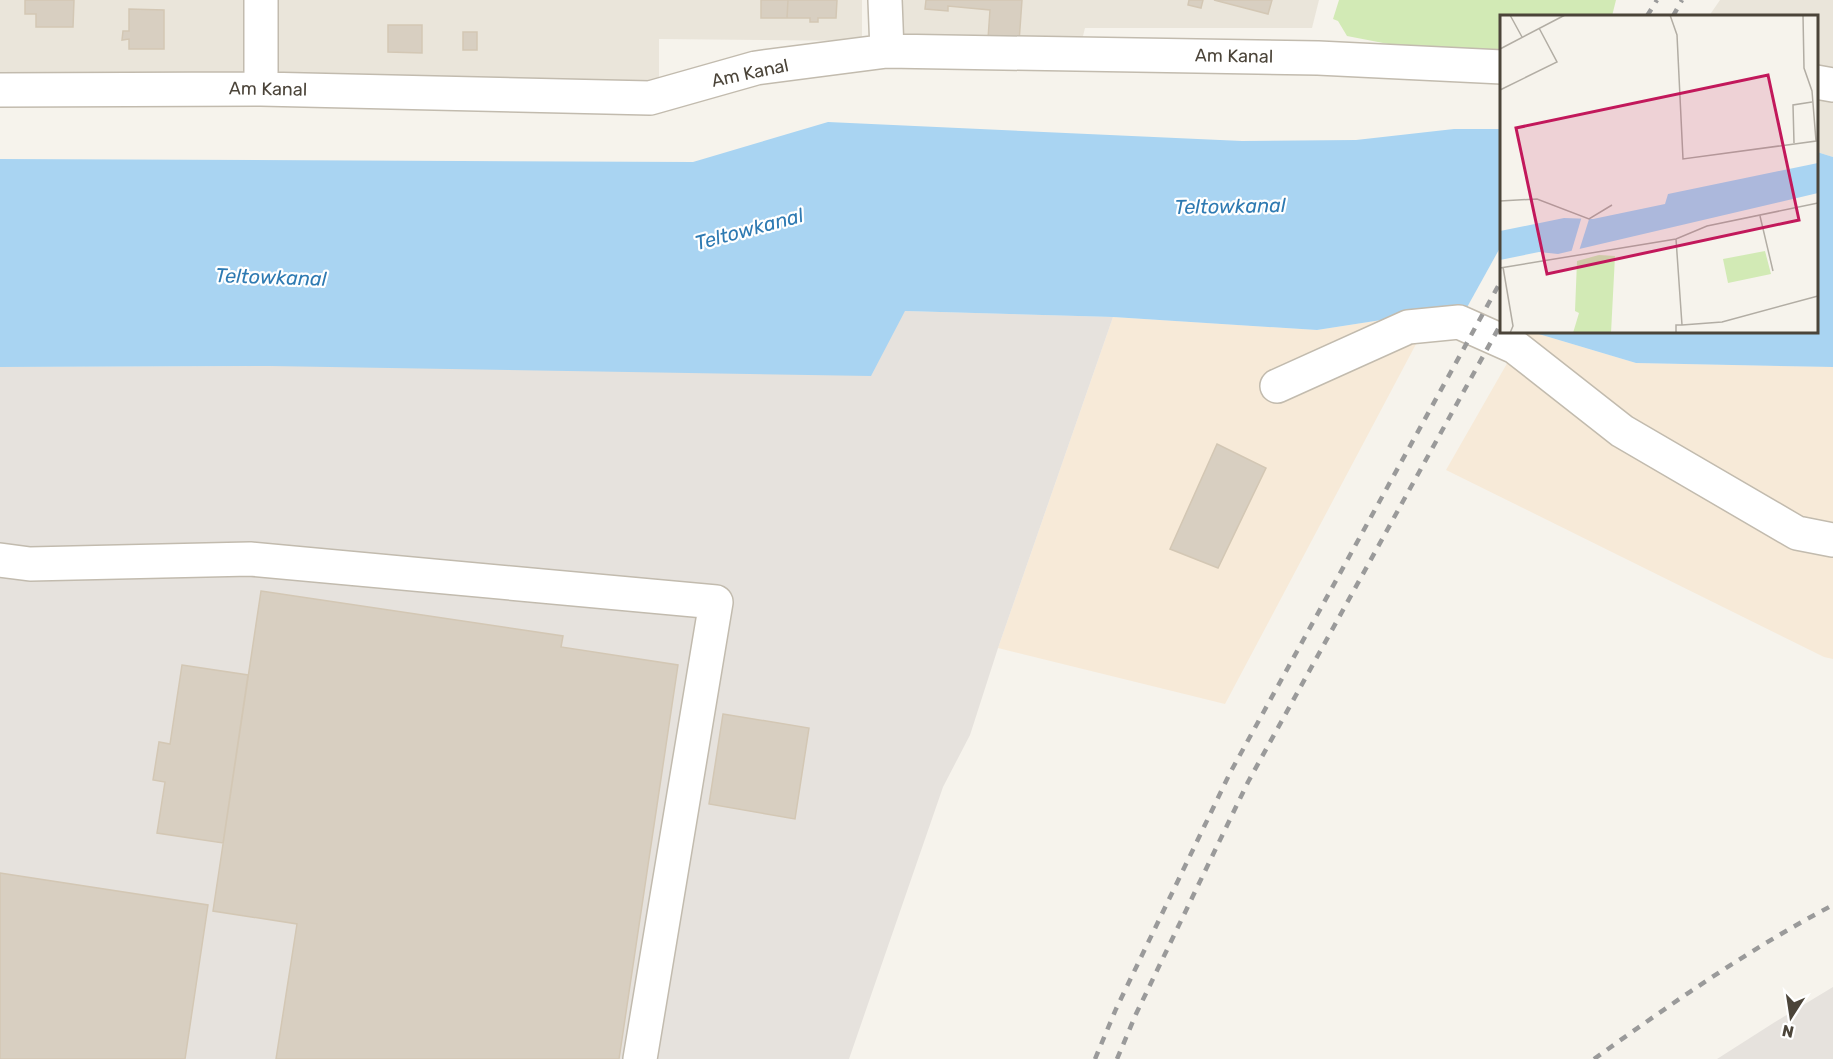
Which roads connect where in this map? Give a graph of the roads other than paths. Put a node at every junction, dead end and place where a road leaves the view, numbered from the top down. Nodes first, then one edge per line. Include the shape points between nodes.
1 (261, 0) edge
2 (885, 0) edge
3 (886, 51) junction
4 (1500, 67) edge
5 (1818, 82) edge
6 (1833, 85) edge
7 (261, 88) junction
8 (0, 90) edge
9 (1277, 386) dead end
10 (1833, 540) edge
11 (0, 560) edge
12 (640, 1059) edge

1 - 7 street
2 - 3 street
3 - 4 street, Am Kanal via 1318,58
3 - 7 street, Am Kanal via 756,68 650,98
5 - 6 street
7 - 8 street, Am Kanal
9 - 10 street via 1408,327 1459,322 1515,347 1622,431 1776,521 1797,533
11 - 12 street via 30,564 250,559 716,602

